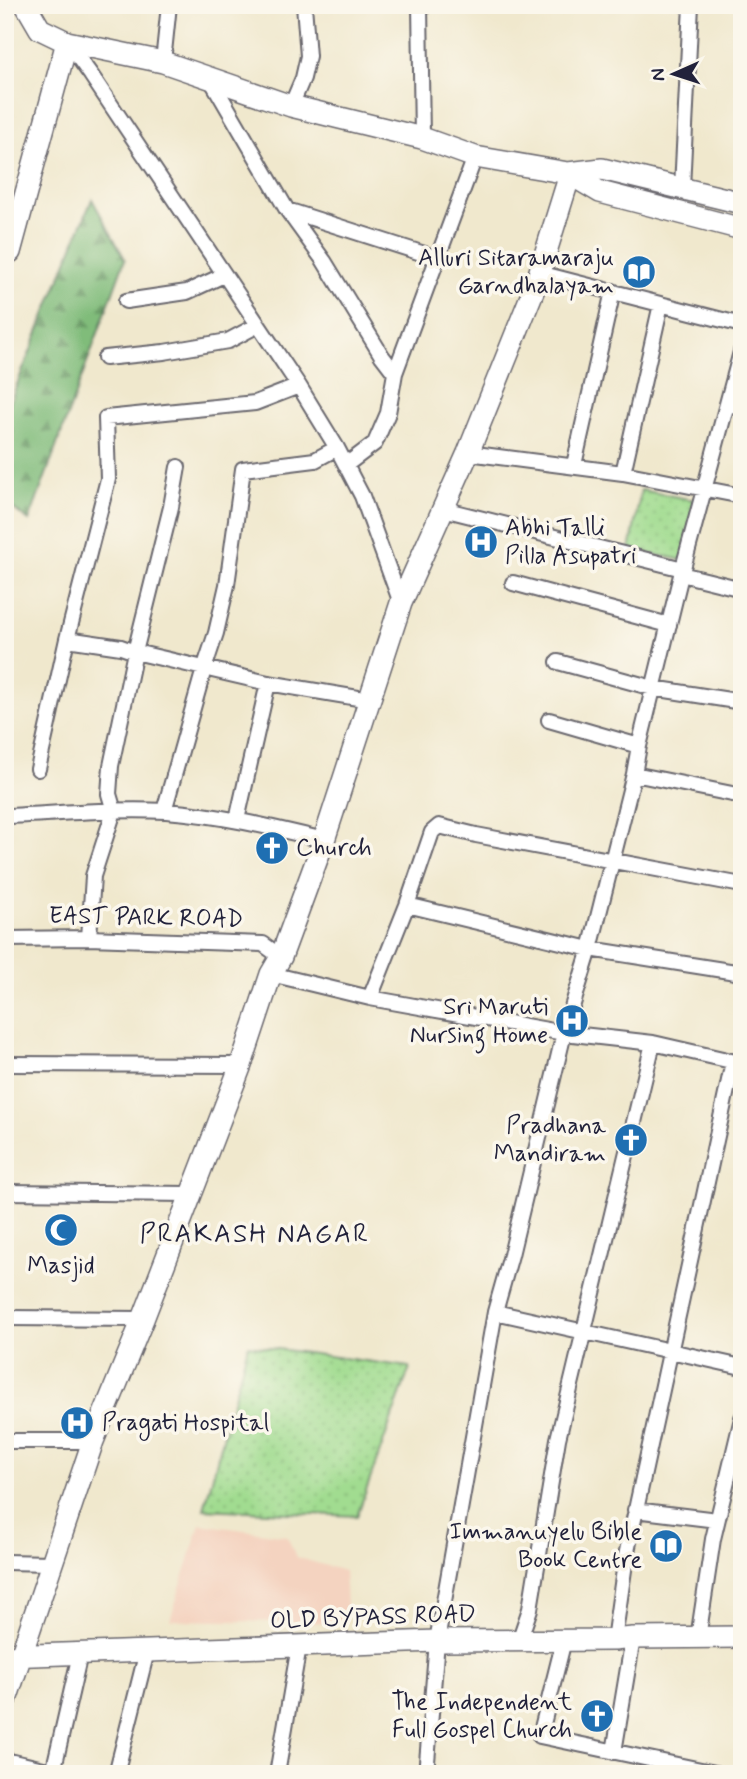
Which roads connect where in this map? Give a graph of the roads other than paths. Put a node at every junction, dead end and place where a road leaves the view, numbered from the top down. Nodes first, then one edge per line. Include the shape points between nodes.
1 (26, 5) edge
2 (169, 5) edge
3 (304, 5) edge
4 (420, 5) edge
5 (691, 5) edge
6 (67, 42) junction
7 (163, 62) junction
8 (210, 77) junction
9 (291, 106) junction
10 (422, 138) junction
11 (475, 157) junction
12 (568, 173) junction
13 (682, 188) junction
14 (742, 203) edge
15 (287, 210) junction
16 (742, 229) edge
17 (5, 255) edge
18 (437, 258) junction
19 (539, 273) junction
20 (224, 275) junction
21 (613, 291) junction
22 (126, 301) dead end
23 (661, 304) junction
24 (258, 325) junction
25 (742, 325) edge
26 (742, 348) edge
27 (105, 358) dead end
28 (395, 373) junction
29 (299, 386) junction
30 (734, 405) edge
31 (337, 448) junction
32 (468, 453) junction
33 (346, 465) junction
34 (574, 465) junction
35 (178, 467) dead end
36 (623, 473) junction
37 (704, 488) junction
38 (742, 496) edge
39 (443, 509) junction
40 (682, 571) junction
41 (513, 583) dead end
42 (742, 589) edge
43 (401, 603) junction
44 (669, 625) junction
45 (66, 639) junction
46 (135, 652) junction
47 (558, 662) dead end
48 (204, 669) junction
49 (268, 683) junction
50 (653, 688) junction
51 (370, 700) junction
52 (742, 702) edge
53 (549, 720) dead end
54 (639, 746) junction
55 (38, 769) dead end
56 (634, 774) junction
57 (742, 796) edge
58 (114, 811) junction
59 (164, 811) junction
60 (5, 816) edge
61 (237, 820) junction
62 (324, 839) junction
63 (612, 860) junction
64 (742, 885) edge
65 (407, 905) junction
66 (89, 938) junction
67 (5, 939) edge
68 (590, 949) junction
69 (276, 966) junction
70 (742, 973) edge
71 (370, 998) junction
72 (564, 1033) junction
73 (653, 1043) junction
74 (737, 1063) edge
75 (5, 1064) edge
76 (241, 1065) junction
77 (5, 1192) edge
78 (190, 1194) junction
79 (495, 1312) junction
80 (5, 1318) edge
81 (143, 1319) junction
82 (584, 1333) junction
83 (670, 1351) junction
84 (742, 1367) edge
85 (742, 1418) edge
86 (5, 1441) edge
87 (93, 1441) junction
88 (635, 1510) junction
89 (718, 1520) junction
90 (5, 1562) edge
91 (51, 1563) junction
92 (742, 1637) edge
93 (698, 1638) junction
94 (624, 1639) junction
95 (564, 1640) junction
96 (437, 1641) junction
97 (519, 1641) junction
98 (299, 1646) junction
99 (148, 1651) junction
100 (80, 1654) junction
101 (14, 1655) edge
102 (5, 1703) edge
103 (614, 1752) junction
104 (5, 1760) edge
105 (662, 1768) edge
106 (59, 1773) edge
107 (116, 1774) edge
108 (276, 1774) edge
109 (426, 1774) edge
110 (719, 1774) edge

1 - 6 street via 40,29
2 - 7 street
3 - 9 street via 308,56
4 - 10 street
5 - 13 street
6 - 7 street
6 - 17 street via 10,251
6 - 20 street
7 - 8 street
8 - 9 street
8 - 15 street
9 - 10 street
10 - 11 street
11 - 12 street
11 - 18 street
12 - 13 street via 602,169
12 - 16 street via 600,192
12 - 19 street
13 - 14 street
15 - 18 street
15 - 28 street
18 - 28 street
19 - 21 street
19 - 32 street
20 - 22 street via 187,292
20 - 24 street
21 - 23 street
21 - 34 street
23 - 25 street
23 - 36 street
24 - 27 street via 228,341
24 - 29 street
26 - 30 street
28 - 33 street via 388,412 375,443
29 - 31 street
29 - 45 street via 255,402 106,418 108,479
30 - 37 street
31 - 33 street
31 - 48 street via 315,460 243,469 227,585
32 - 34 street
32 - 39 street
33 - 43 street
34 - 36 street
35 - 46 street
36 - 37 street
37 - 38 street
37 - 40 street
39 - 40 street
39 - 43 street
40 - 42 street
40 - 44 street
41 - 44 street
43 - 51 street
44 - 50 street
45 - 46 street
45 - 55 street
46 - 48 street
46 - 58 street via 111,766 109,794
47 - 50 street
48 - 49 street
48 - 59 street
49 - 51 street
49 - 61 street
50 - 52 street
50 - 54 street
51 - 62 street
53 - 54 street
54 - 56 street
56 - 57 street
56 - 63 street
58 - 59 street
58 - 60 street
58 - 66 street via 93,876
59 - 61 street
61 - 62 street
62 - 69 street
63 - 64 street
63 - 65 street via 439,826 432,832
63 - 68 street
65 - 68 street
65 - 71 street
66 - 67 street, EAST PARK ROAD
66 - 69 street, EAST PARK ROAD via 263,944
68 - 70 street
68 - 72 street
69 - 71 street, EAST PARK ROAD
69 - 76 street
71 - 72 street, EAST PARK ROAD
72 - 73 street, EAST PARK ROAD
72 - 79 street
73 - 74 street, EAST PARK ROAD
73 - 82 street
74 - 83 street
75 - 76 street
76 - 78 street
77 - 78 street
78 - 81 street
79 - 82 street
79 - 96 street
80 - 81 street
81 - 87 street
82 - 83 street
82 - 97 street via 558,1439 530,1609
83 - 84 street
83 - 88 street
85 - 89 street
86 - 87 street
87 - 91 street
88 - 89 street
88 - 94 street via 625,1556
89 - 93 street
90 - 91 street
91 - 101 street
92 - 93 street, OLD BYPASS ROAD
93 - 94 street, OLD BYPASS ROAD
94 - 95 street, OLD BYPASS ROAD
94 - 103 street
95 - 97 street, OLD BYPASS ROAD
95 - 103 street via 540,1736
96 - 97 street, OLD BYPASS ROAD
96 - 98 street, OLD BYPASS ROAD
96 - 109 street
98 - 99 street, OLD BYPASS ROAD
98 - 108 street
99 - 100 street, OLD BYPASS ROAD
99 - 107 street
100 - 101 street, OLD BYPASS ROAD
100 - 106 street
101 - 102 street
103 - 105 street
104 - 106 street
105 - 110 street

